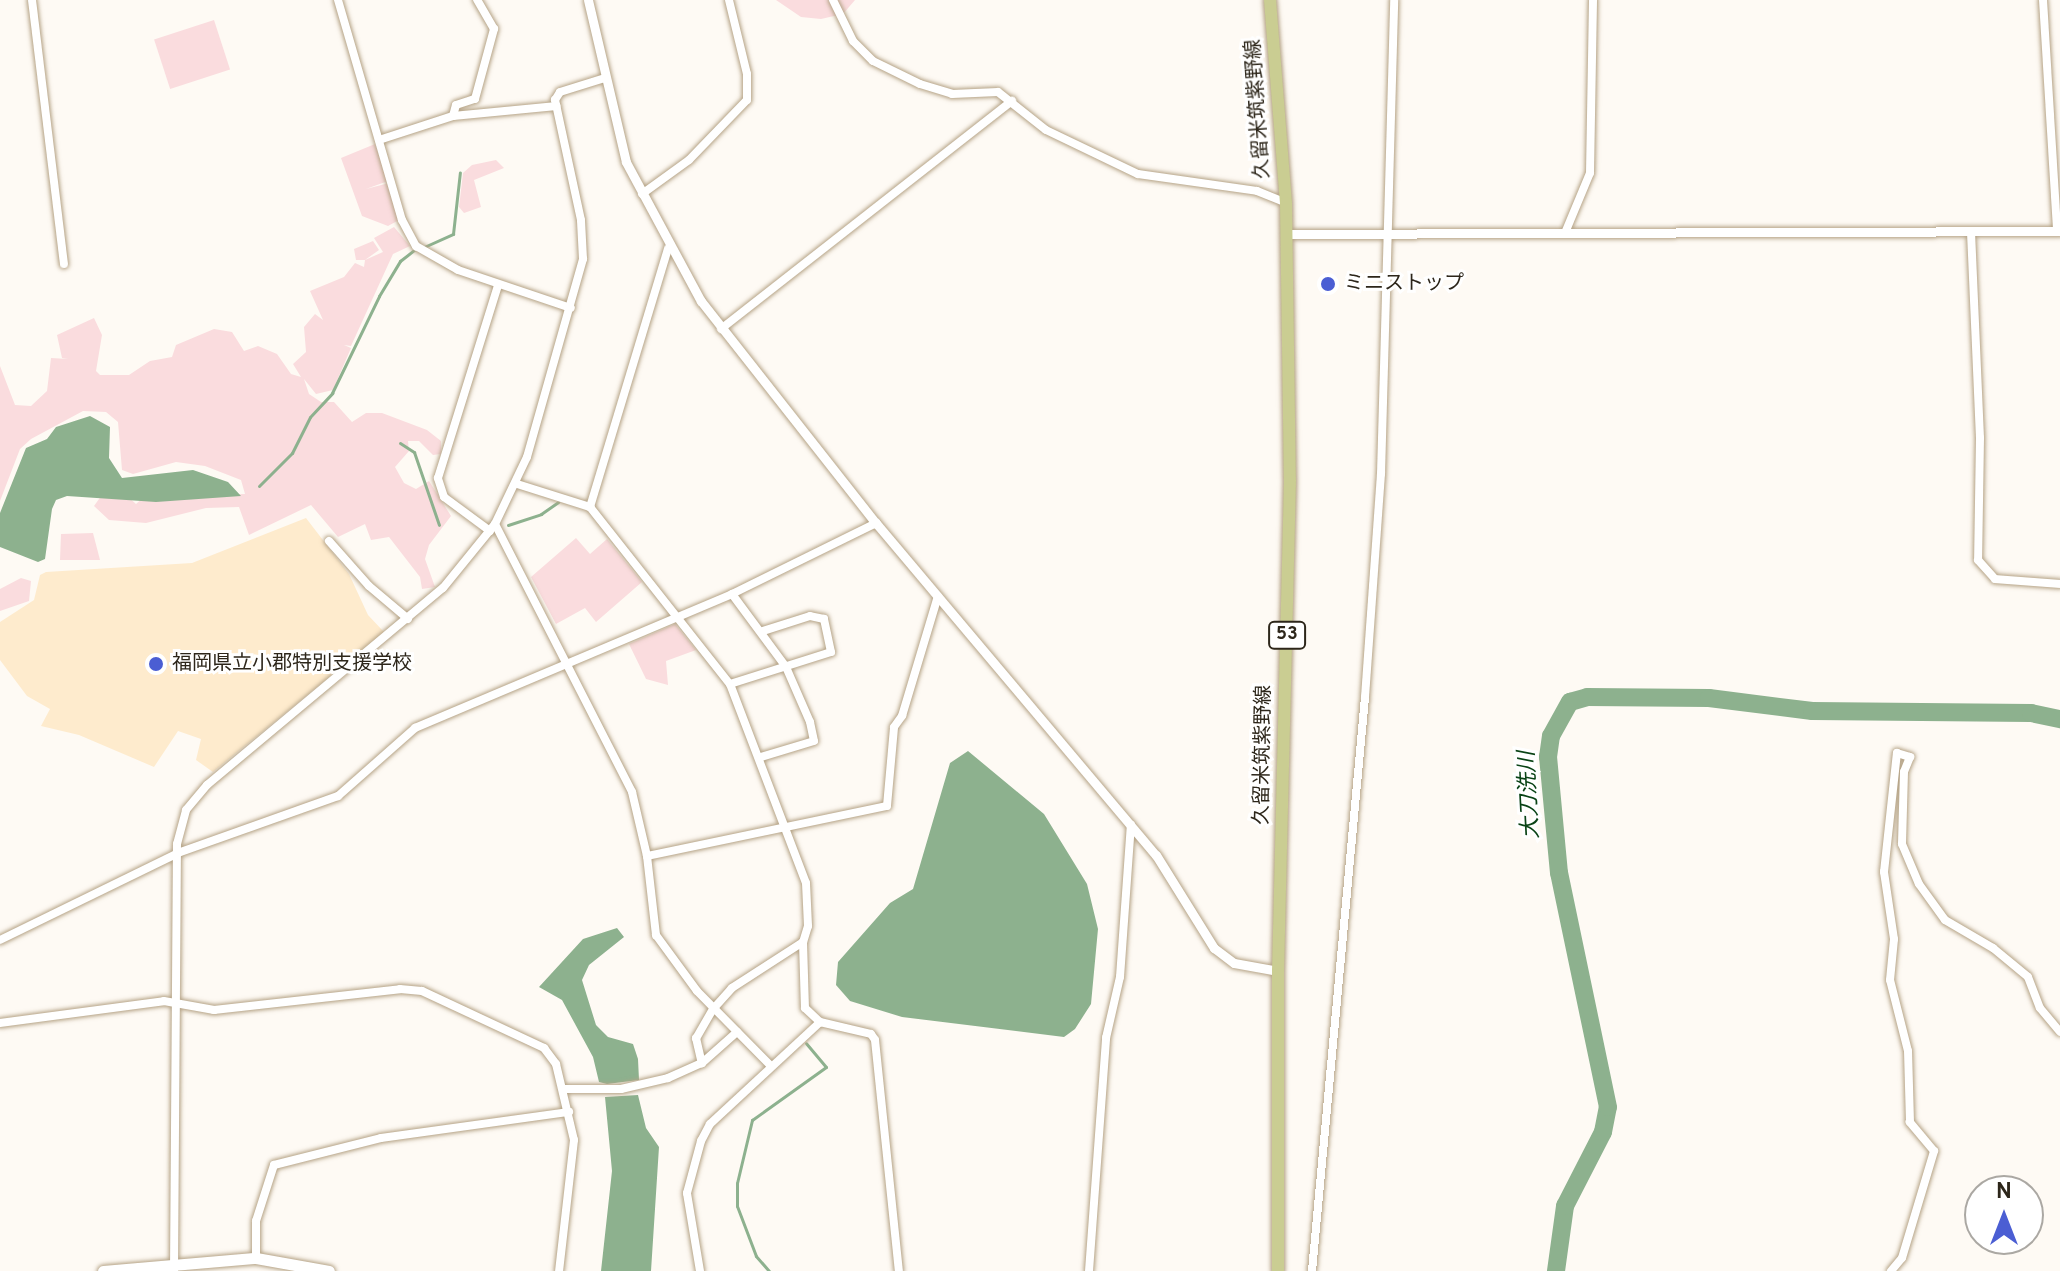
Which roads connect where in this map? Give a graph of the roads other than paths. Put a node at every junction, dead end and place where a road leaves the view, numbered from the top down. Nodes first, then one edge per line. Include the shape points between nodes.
1 (32, 0) edge
2 (338, 0) edge
3 (477, 0) edge
4 (588, 0) edge
5 (729, 0) edge
6 (833, 0) edge
7 (1270, 0) edge
8 (1394, 0) edge
9 (1593, 0) edge
10 (2043, 0) edge
11 (605, 78) junction
12 (1012, 101) junction
13 (557, 106) junction
14 (453, 116) junction
15 (379, 140) junction
16 (642, 194) junction
17 (1286, 203) junction
18 (2058, 231) edge
19 (1971, 232) junction
20 (1390, 233) junction
21 (1565, 233) junction
22 (1287, 234) junction
23 (668, 248) junction
24 (64, 264) dead end
25 (498, 285) junction
26 (571, 308) junction
27 (721, 329) junction
28 (517, 484) junction
29 (590, 507) junction
30 (876, 523) junction
31 (493, 527) junction
32 (329, 541) dead end
33 (2060, 584) edge
34 (732, 594) junction
35 (938, 596) junction
36 (677, 618) junction
37 (408, 619) junction
38 (763, 631) junction
39 (569, 665) junction
40 (786, 667) junction
41 (730, 684) junction
42 (761, 757) junction
43 (1131, 824) junction
44 (785, 827) junction
45 (178, 853) junction
46 (647, 856) junction
47 (0, 940) edge
48 (803, 942) junction
49 (1278, 971) junction
50 (176, 1003) junction
51 (713, 1009) junction
52 (820, 1022) junction
53 (0, 1023) edge
54 (737, 1032) junction
55 (2060, 1032) edge
56 (702, 1063) junction
57 (771, 1066) junction
58 (563, 1089) junction
59 (569, 1112) junction
60 (256, 1258) junction
61 (175, 1266) edge
62 (103, 1271) edge
63 (329, 1271) edge
64 (559, 1271) edge
65 (700, 1271) edge
66 (899, 1271) edge
67 (1089, 1271) edge
68 (1278, 1271) edge
69 (1312, 1271) edge
70 (1891, 1271) edge

1 - 24 street
2 - 15 street
3 - 14 street via 494,29 478,94 456,105
4 - 11 street
5 - 16 street via 747,100 689,160
6 - 12 street via 853,41 873,61 934,90 985,89
7 - 17 main road, 久留米筑紫野線 / 53
8 - 20 street
9 - 21 street via 1590,173
10 - 18 street
11 - 13 street via 560,92
11 - 16 street via 626,162
12 - 17 street via 1046,130 1138,174 1257,191
12 - 27 street
13 - 14 street
13 - 26 street via 584,243
14 - 15 street
15 - 25 street via 402,220 416,246 433,259
16 - 23 street
17 - 22 main road, 久留米筑紫野線 / 53
18 - 19 street
19 - 21 street
19 - 33 street via 1980,438 1978,560 1995,579
20 - 21 street
20 - 22 street
20 - 69 street via 1367,681
22 - 49 main road, 久留米筑紫野線 / 53 via 1290,480
23 - 27 street
23 - 29 street
25 - 26 street
25 - 31 street via 438,478 444,497
26 - 28 street
27 - 30 street
28 - 29 street
28 - 31 street
29 - 36 street
30 - 34 street
30 - 35 street
31 - 37 street via 443,588
31 - 39 street
32 - 37 street
34 - 36 street
34 - 38 street
35 - 43 street
35 - 44 street via 902,716 894,727 887,806
36 - 39 street
36 - 41 street
37 - 45 street via 192,800
38 - 40 street
38 - 40 street via 810,616 824,619 831,652
39 - 45 street via 401,736 338,796
39 - 46 street via 632,792
40 - 41 street
40 - 42 street via 814,741
41 - 42 street
42 - 44 street
43 - 49 street via 1180,888 1214,948 1234,963
43 - 67 street via 1120,977 1106,1038
44 - 46 street
44 - 48 street via 806,883 808,926
45 - 47 street
45 - 50 street
46 - 51 street via 656,935
48 - 51 street via 732,988
48 - 52 street via 802,999
49 - 68 main road, 久留米筑紫野線 / 53
50 - 53 street
50 - 58 street via 214,1010 422,991 544,1048 556,1064
50 - 61 street
51 - 54 street
51 - 56 street via 696,1038
52 - 57 street
52 - 66 street via 871,1034 875,1040
54 - 56 street
54 - 57 street
55 - 70 street via 2040,1008 2028,977 1993,948 1945,920 1919,884 1902,844 1904,772 1910,757 1897,753 1884,872 1894,939 1890,980 1908,1051 1910,1122 1934,1151 1902,1258
56 - 58 street via 642,1085
57 - 65 street via 710,1124 687,1176
58 - 59 street
59 - 60 street via 381,1138 274,1165 256,1221
59 - 64 street via 574,1140
60 - 61 main road
60 - 63 main road
61 - 62 main road

